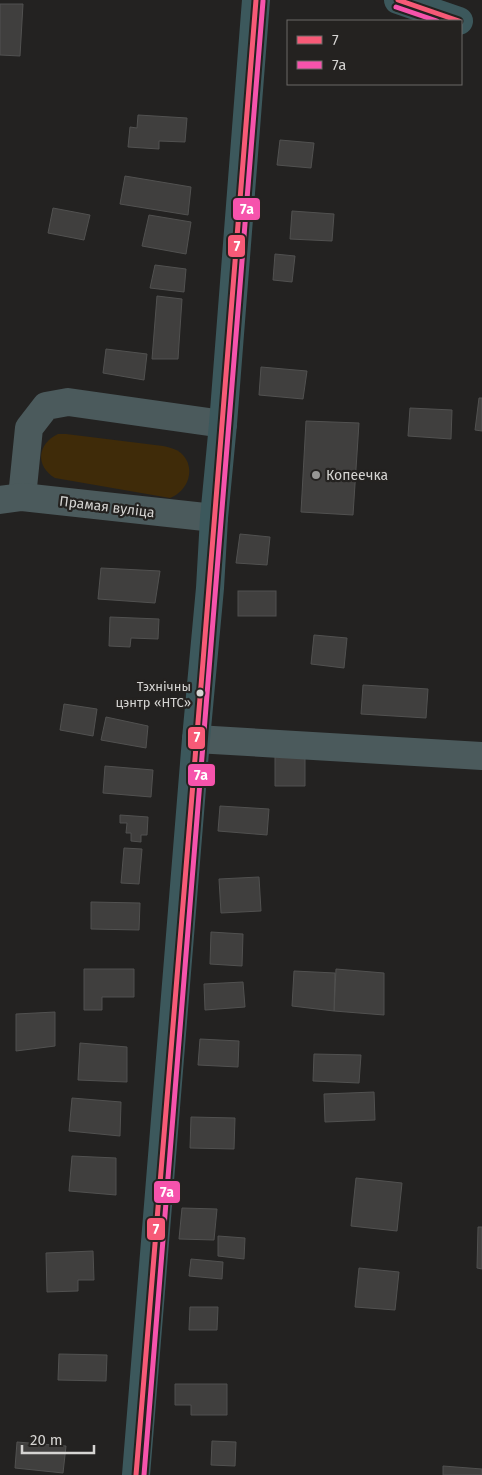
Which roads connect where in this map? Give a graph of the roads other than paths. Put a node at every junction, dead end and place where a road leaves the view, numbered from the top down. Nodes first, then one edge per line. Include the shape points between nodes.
1 (256, 0) edge
2 (398, 0) edge
3 (454, 20) edge
4 (462, 23) edge
5 (482, 29) edge
6 (223, 424) junction
7 (7, 495) edge
8 (214, 518) junction
9 (196, 739) junction
10 (482, 756) edge
11 (136, 1475) edge

1 - 6 main road
2 - 3 main road
4 - 5 main road
6 - 7 street via 68,402 46,406 30,428
6 - 8 main road
7 - 8 street, Прамая вуліца
8 - 9 main road
9 - 10 street
9 - 11 main road

